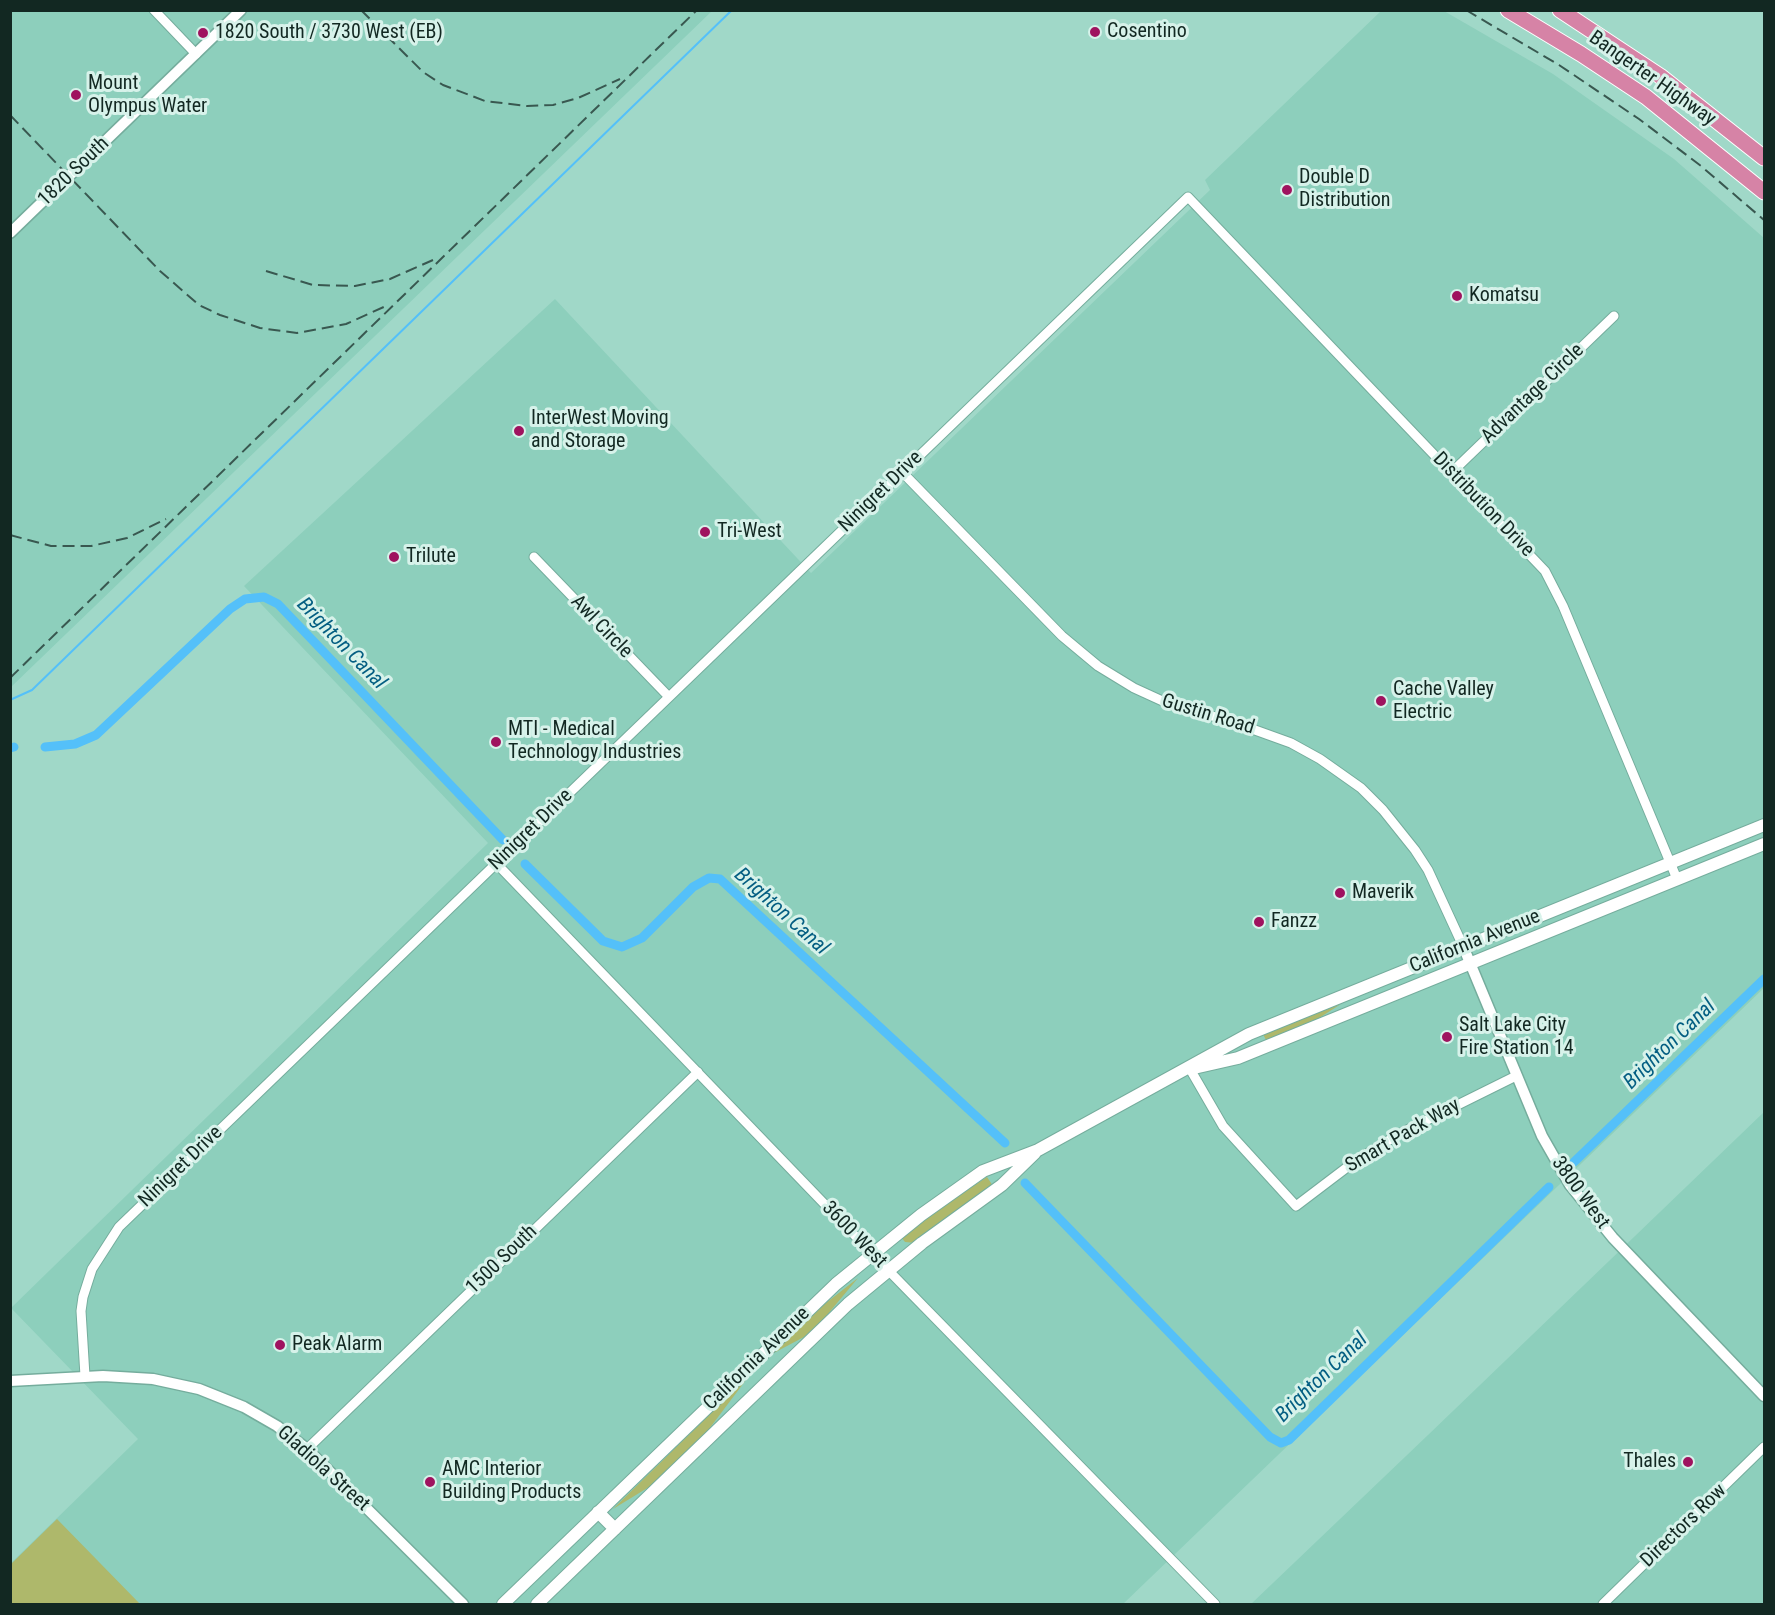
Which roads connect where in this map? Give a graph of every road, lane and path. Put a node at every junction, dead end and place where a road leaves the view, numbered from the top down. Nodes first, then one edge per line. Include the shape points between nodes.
1 (154, 10) edge
2 (242, 10) edge
3 (1508, 10) edge
4 (1560, 10) edge
5 (196, 54) junction
6 (1764, 158) edge
7 (1764, 192) edge
8 (1188, 197) joint
9 (10, 233) edge
10 (1614, 316) dead end
11 (902, 472) junction
12 (1452, 472) junction
13 (534, 557) dead end
14 (669, 697) junction
15 (1764, 825) edge
16 (1764, 844) edge
17 (496, 863) junction
18 (1671, 863) junction
19 (1677, 879) junction
20 (1463, 946) junction
21 (1470, 964) junction
22 (1190, 1069) junction
23 (698, 1072) junction
24 (1516, 1076) junction
25 (1038, 1150) junction
26 (872, 1254) junction
27 (888, 1270) junction
28 (756, 1359) junction
29 (85, 1376) junction
30 (772, 1376) junction
31 (10, 1380) edge
32 (1764, 1396) edge
33 (1764, 1448) edge
34 (307, 1449) junction
35 (598, 1512) junction
36 (615, 1529) junction
37 (463, 1605) edge
38 (503, 1605) edge
39 (537, 1605) edge
40 (1215, 1605) edge
41 (1603, 1605) edge

1 - 5 street
2 - 5 street, 1820 South
3 - 7 highway, Bangerter Highway via 1646,97
4 - 6 highway, Bangerter Highway via 1660,76
5 - 9 street, 1820 South
8 - 11 street, Ninigret Drive
8 - 12 street, Distribution Drive
10 - 12 street, Advantage Circle
11 - 14 street, Ninigret Drive
11 - 20 street, Gustin Road via 1062,636 1098,666 1168,705 1230,721 1291,743 1361,788 1383,810 1428,870
12 - 18 street, Distribution Drive via 1551,580
13 - 14 street, Awl Circle
14 - 17 street, Ninigret Drive
15 - 18 main road, California Avenue
16 - 19 main road, California Avenue
17 - 23 street, 3600 West
17 - 29 street, Ninigret Drive via 118,1227 92,1269 83,1297
18 - 19 street, Distribution Drive
18 - 20 main road, California Avenue
19 - 21 main road, California Avenue
20 - 21 street, 3800 West
20 - 22 main road, California Avenue via 1249,1034
21 - 22 main road, California Avenue via 1238,1058
21 - 24 street, 3800 West
22 - 24 street, Smart Pack Way via 1222,1126 1296,1206 1354,1162 1400,1134
22 - 25 main road, California Avenue
23 - 26 street, 3600 West
23 - 34 street, 1500 South
24 - 32 street, 3800 West via 1550,1153 1584,1204
25 - 26 main road, California Avenue via 983,1171
25 - 27 main road, California Avenue via 1002,1185
26 - 27 street, 3600 West
26 - 28 main road, California Avenue
27 - 30 main road, California Avenue
27 - 40 street, 3600 West
28 - 30 main road
28 - 35 main road, California Avenue
29 - 31 street, Gladiola Street
29 - 34 street, Gladiola Street via 132,1377 199,1389 261,1416
30 - 36 main road, California Avenue
33 - 41 street, Directors Row
34 - 37 street, Gladiola Street
35 - 36 main road
35 - 38 main road, California Avenue
36 - 39 main road, California Avenue

